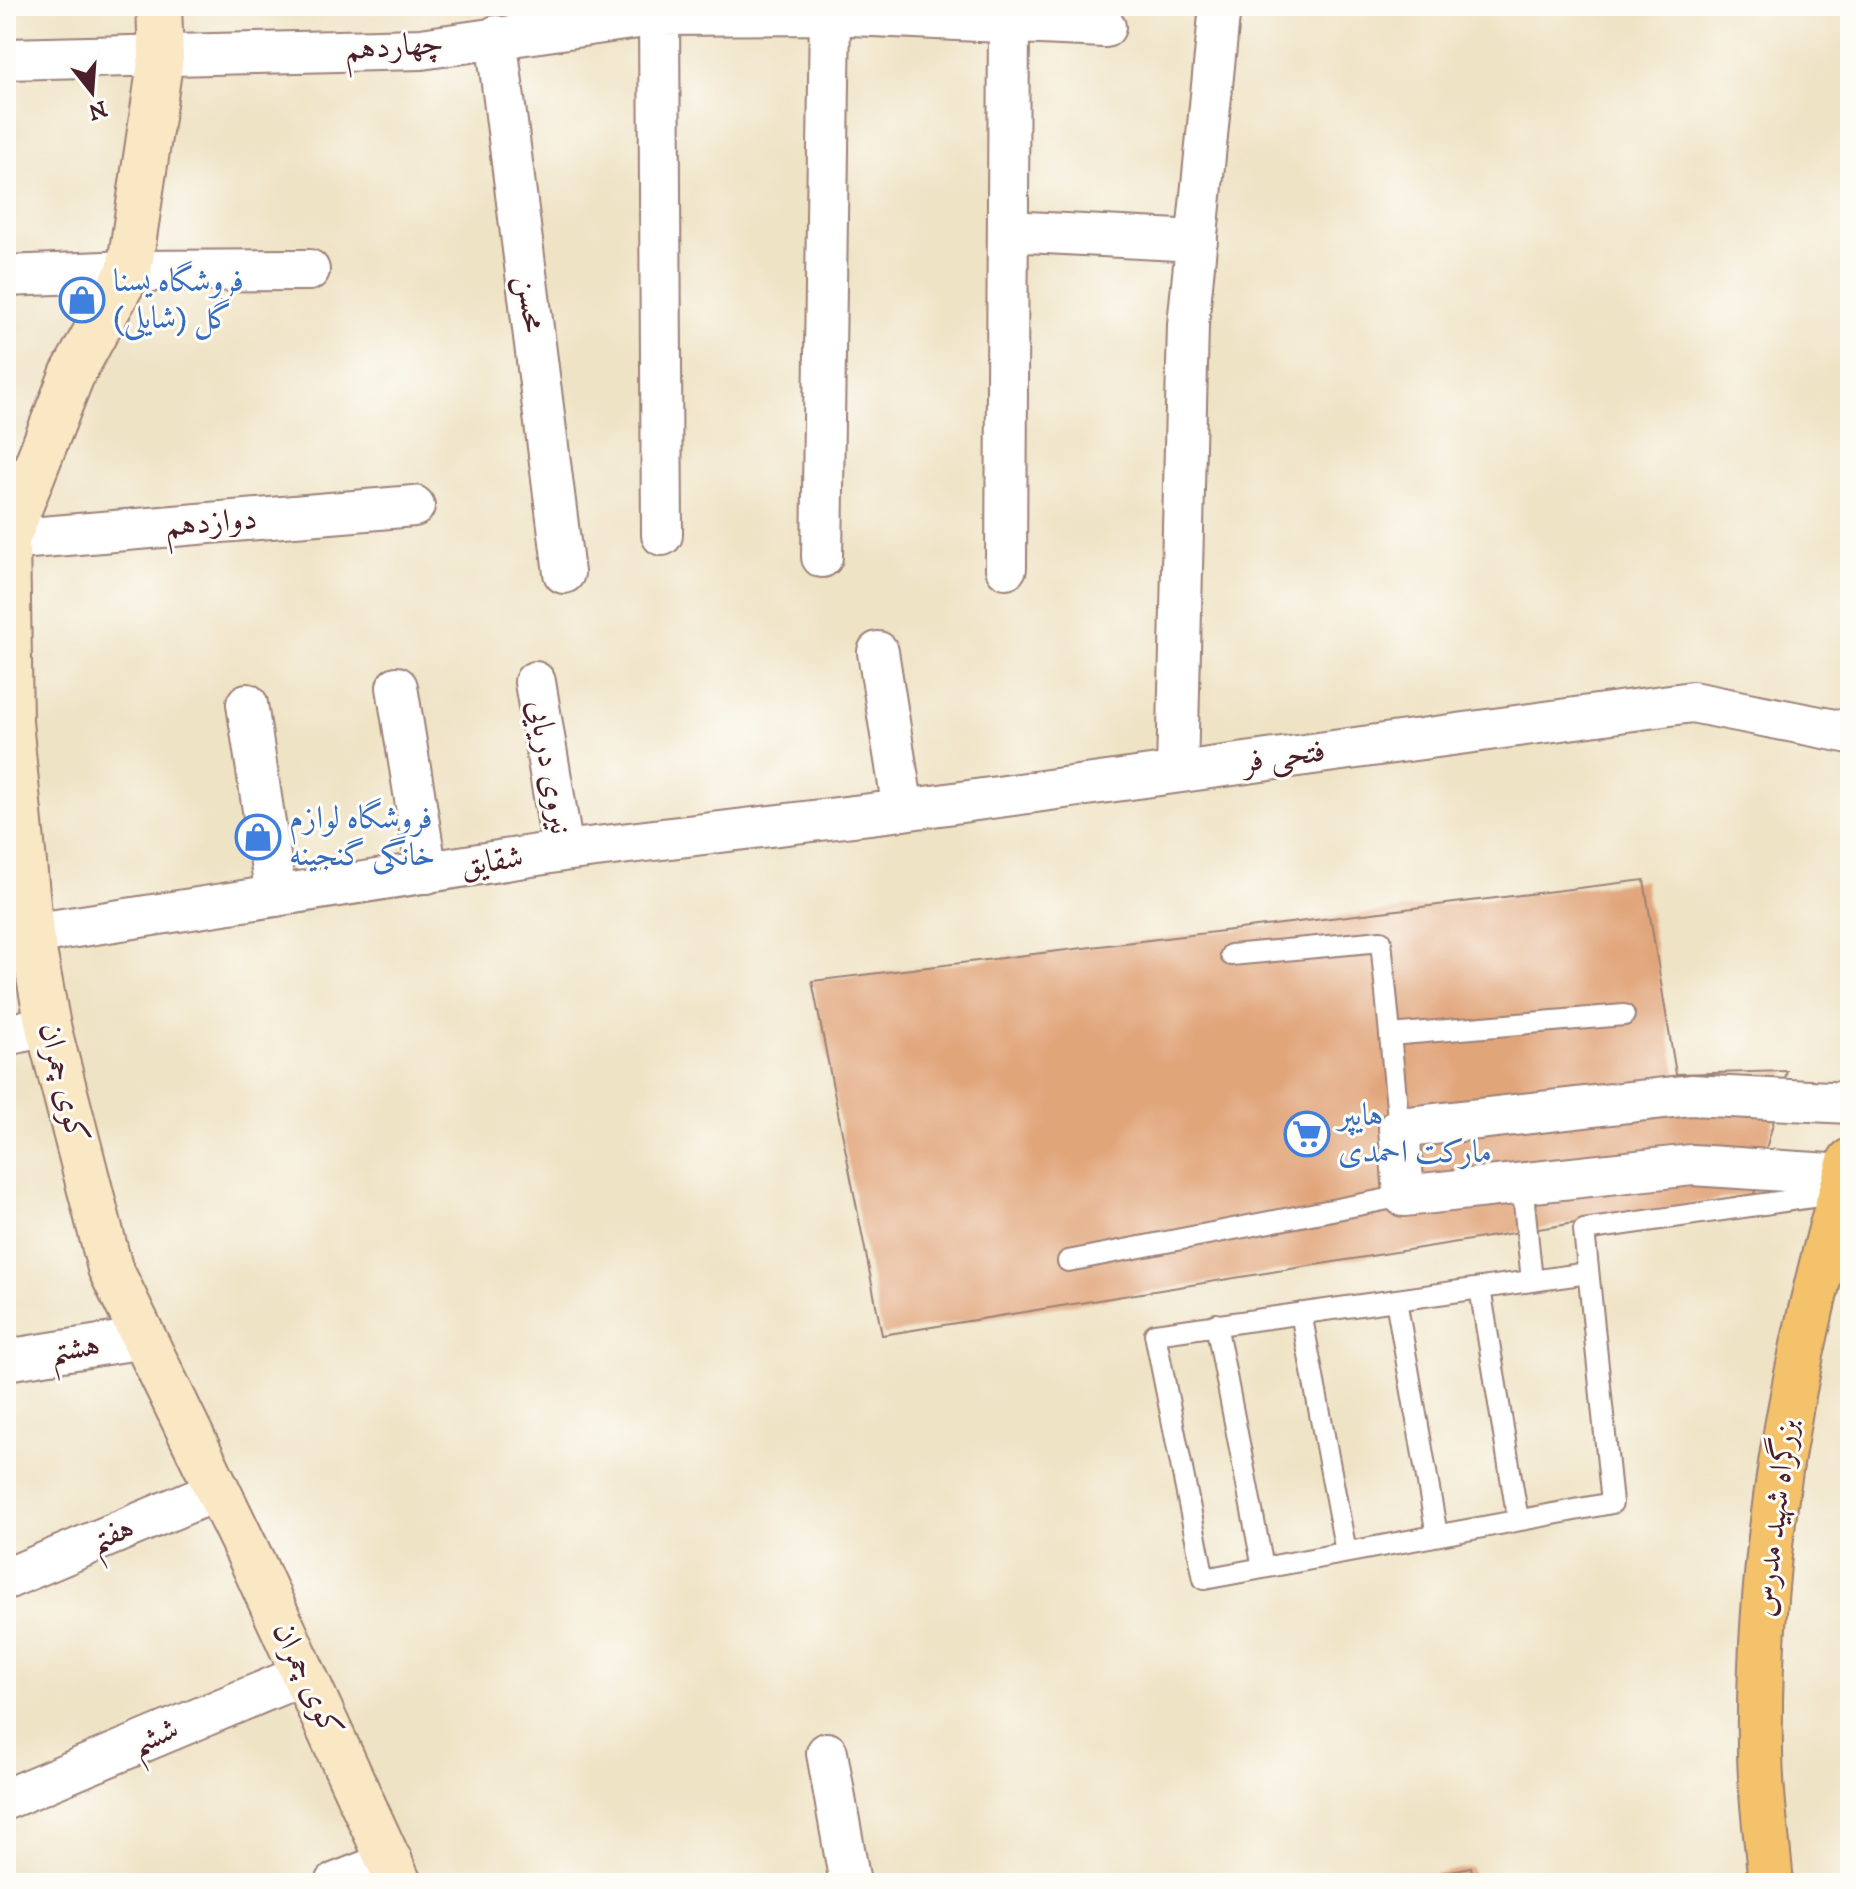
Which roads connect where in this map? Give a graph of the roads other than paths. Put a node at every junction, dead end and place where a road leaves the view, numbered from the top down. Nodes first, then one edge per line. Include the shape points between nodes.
1 (159, 6) edge
2 (1220, 6) edge
3 (830, 14) junction
4 (659, 15) junction
5 (1009, 22) junction
6 (1105, 27) dead end
7 (496, 36) junction
8 (161, 57) junction
9 (6, 59) edge
10 (1008, 231) junction
11 (1197, 241) junction
12 (309, 270) dead end
13 (129, 271) junction
14 (6, 276) edge
15 (414, 506) dead end
16 (662, 535) dead end
17 (7, 540) edge
18 (822, 557) dead end
19 (1006, 568) dead end
20 (564, 573) dead end
21 (878, 652) dead end
22 (535, 682) dead end
23 (397, 687) dead end
24 (247, 704) dead end
25 (1850, 733) edge
26 (1177, 772) junction
27 (903, 810) junction
28 (12, 824) edge
29 (717, 832) joint
30 (563, 851) junction
31 (427, 873) junction
32 (276, 896) junction
33 (31, 934) junction
34 (1231, 955) dead end
35 (1624, 1015) dead end
36 (27, 1030) edge
37 (1390, 1035) junction
38 (1850, 1103) edge
39 (1399, 1128) junction
40 (1845, 1176) edge
41 (1522, 1183) junction
42 (1404, 1196) junction
43 (1068, 1261) dead end
44 (1588, 1273) junction
45 (1532, 1281) junction
46 (1480, 1288) junction
47 (1396, 1300) junction
48 (1301, 1313) junction
49 (1216, 1324) junction
50 (144, 1338) junction
51 (6, 1360) edge
52 (218, 1490) junction
53 (1518, 1520) junction
54 (1437, 1535) junction
55 (1346, 1552) junction
56 (1263, 1568) junction
57 (6, 1579) edge
58 (305, 1674) junction
59 (827, 1753) dead end
60 (6, 1799) edge
61 (395, 1872) edge
62 (336, 1883) edge
63 (850, 1883) edge
64 (1771, 1883) edge

1 - 8 main road, کوی چمران
2 - 11 street
3 - 4 street, چهاردهم
3 - 5 street, چهاردهم
3 - 18 street
4 - 7 street, چهاردهم
4 - 16 street
5 - 6 street, چهاردهم
5 - 10 street
7 - 8 street, چهاردهم via 421,49
7 - 20 street, محسن
8 - 9 street, چهاردهم
8 - 13 main road, کوی چمران
10 - 11 street
10 - 19 street
11 - 26 street via 1188,325
12 - 13 street
13 - 14 street
13 - 17 main road, کوی چمران via 72,375
15 - 17 street, دوازدهم
17 - 28 main road, کوی چمران
21 - 27 street
22 - 30 street, نیروی دریایی
23 - 31 street
24 - 32 street
25 - 26 street, فتحی فر via 1692,702
26 - 27 street, فتحی فر
27 - 29 street, فتحی فر
28 - 33 main road, کوی چمران
29 - 30 street, شقایق
30 - 31 street, شقایق
31 - 32 street, شقایق
32 - 33 street, شقایق
33 - 36 main road, کوی چمران
34 - 37 lane via 1381,941
35 - 37 lane
36 - 50 main road, کوی چمران via 110,1268
37 - 39 lane
38 - 39 street via 1691,1095
39 - 42 street
40 - 41 street via 1692,1165
40 - 44 lane via 1584,1230
40 - 64 highway, بزرگراه شهید مدرس via 1793,1383 1769,1550 1760,1753
41 - 42 street
41 - 45 lane
42 - 43 lane
44 - 45 lane
44 - 53 lane via 1612,1503
45 - 46 lane
46 - 47 lane
46 - 53 lane
47 - 48 lane
47 - 54 lane
48 - 49 lane
48 - 55 lane
49 - 56 lane
49 - 56 lane via 1155,1334 1204,1579
50 - 51 street, هشتم
50 - 52 main road, کوی چمران
52 - 57 street, هفتم
52 - 58 main road, کوی چمران
53 - 54 lane
54 - 55 lane
55 - 56 lane
58 - 60 street, ششم
58 - 61 main road, کوی چمران
59 - 63 street
61 - 62 street

